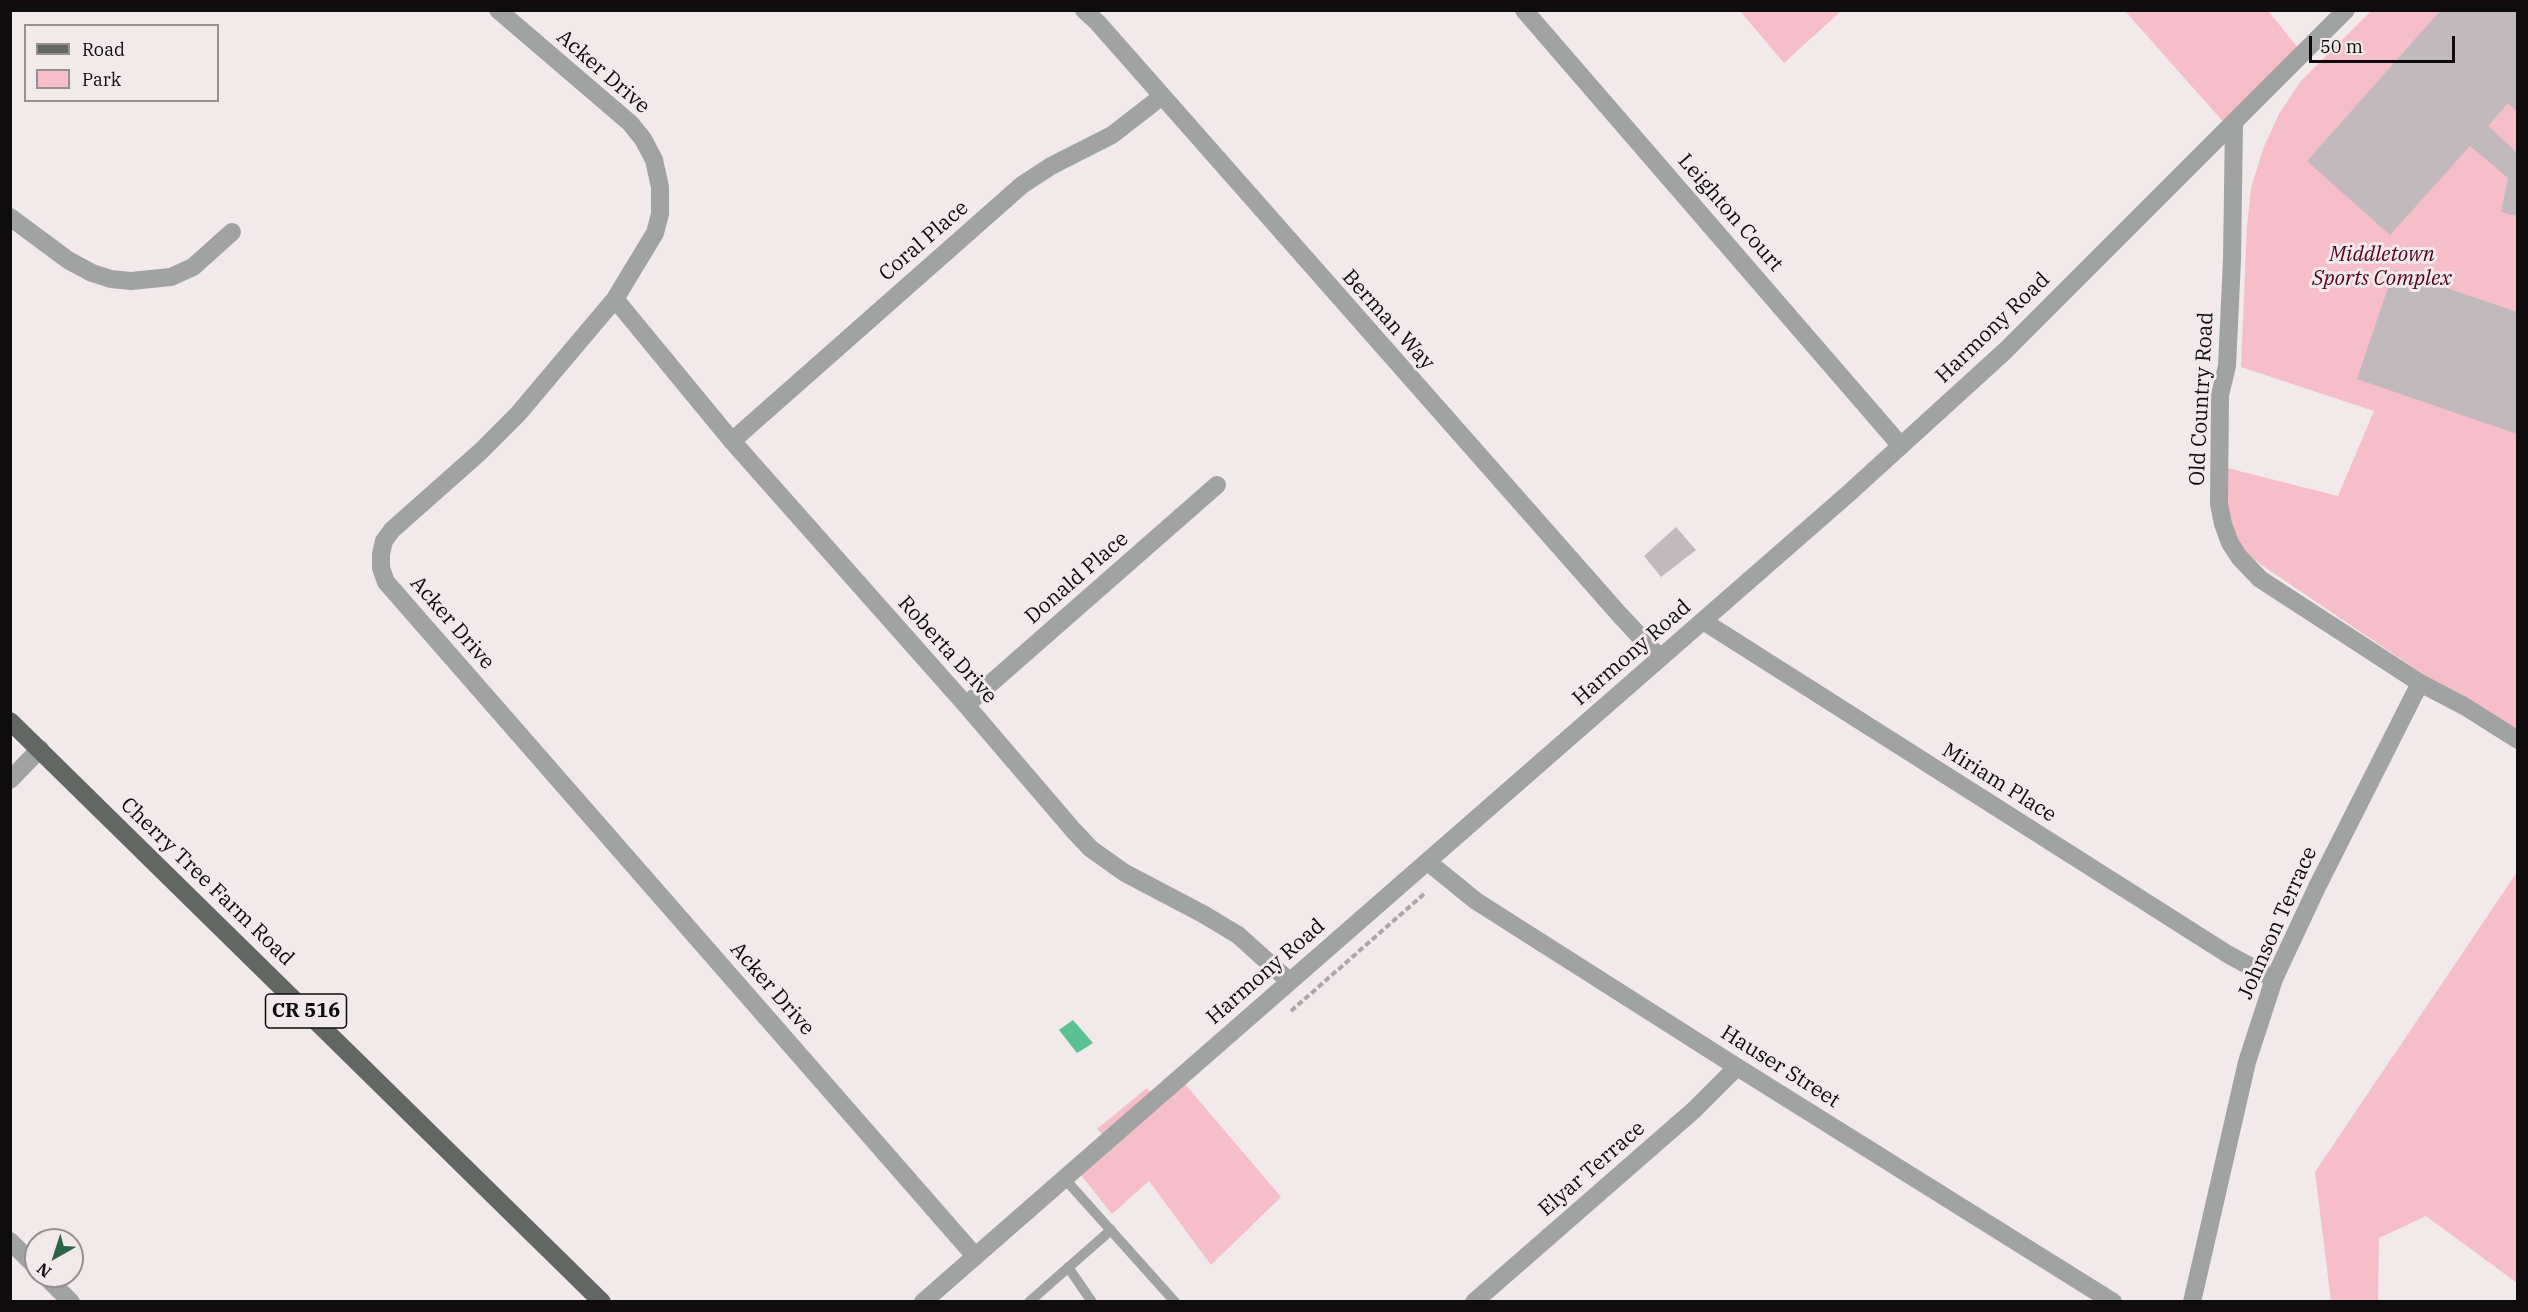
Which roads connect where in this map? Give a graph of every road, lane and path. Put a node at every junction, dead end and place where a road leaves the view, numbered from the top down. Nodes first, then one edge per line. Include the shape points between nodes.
1 (498, 10) edge
2 (1084, 10) edge
3 (1524, 10) edge
4 (2346, 10) edge
5 (1161, 97) junction
6 (2234, 122) junction
7 (10, 217) edge
8 (232, 232) dead end
9 (615, 299) junction
10 (732, 441) junction
11 (1900, 446) junction
12 (1217, 485) dead end
13 (1702, 621) junction
14 (1660, 657) junction
15 (2420, 683) junction
16 (966, 705) junction
17 (10, 721) edge
18 (2517, 740) edge
19 (40, 749) junction
20 (10, 780) edge
21 (1428, 862) junction
22 (1424, 894) dead end
23 (2274, 979) junction
24 (1289, 981) junction
25 (1291, 1011) dead end
26 (1737, 1067) junction
27 (1064, 1178) junction
28 (1111, 1230) junction
29 (10, 1241) edge
30 (24, 1255) edge
31 (975, 1256) junction
32 (1068, 1267) junction
33 (57, 1288) edge
34 (933, 1298) edge
35 (71, 1302) edge
36 (602, 1302) edge
37 (1029, 1302) edge
38 (1092, 1302) edge
39 (1175, 1302) edge
40 (1474, 1302) edge
41 (2114, 1302) edge
42 (2192, 1302) edge

1 - 9 street, Acker Drive via 630,123 654,160 661,197 655,233
2 - 5 street, Berman Way
3 - 11 street, Leighton Court
4 - 6 street, Harmony Road
5 - 10 street, Coral Place via 1112,135 1022,185
5 - 14 street, Berman Way
6 - 11 street, Harmony Road via 2005,351
6 - 15 street, Old Country Road via 2228,354 2220,395 2219,504 2223,524 2239,557 2260,579
7 - 8 street via 92,273 131,282 171,277 193,267
9 - 10 street, Roberta Drive
9 - 31 street, Acker Drive via 518,414 392,530 381,554 386,582
10 - 16 street, Roberta Drive
11 - 13 street, Harmony Road
12 - 16 street, Donald Place
13 - 14 street, Harmony Road
13 - 23 street, Miriam Place via 2229,955
14 - 21 street, Harmony Road
15 - 18 street, Old Country Road
15 - 23 street, Johnson Terrace
16 - 24 street, Roberta Drive via 1091,849 1125,873 1238,935
17 - 19 main road, Cherry Tree Farm Road / CR 516
19 - 20 street
19 - 36 main road, Cherry Tree Farm Road / CR 516
21 - 24 street, Harmony Road
21 - 26 street, Hauser Street via 1476,902
22 - 25 path
23 - 42 street, Johnson Terrace via 2247,1062
24 - 27 street, Harmony Road
26 - 40 street, Elyar Terrace via 1694,1110
26 - 41 street, Hauser Street
27 - 28 lane
27 - 31 street, Harmony Road
28 - 32 lane
28 - 39 lane
29 - 30 street
31 - 34 street, Harmony Road
32 - 37 lane
32 - 38 lane
33 - 35 street

